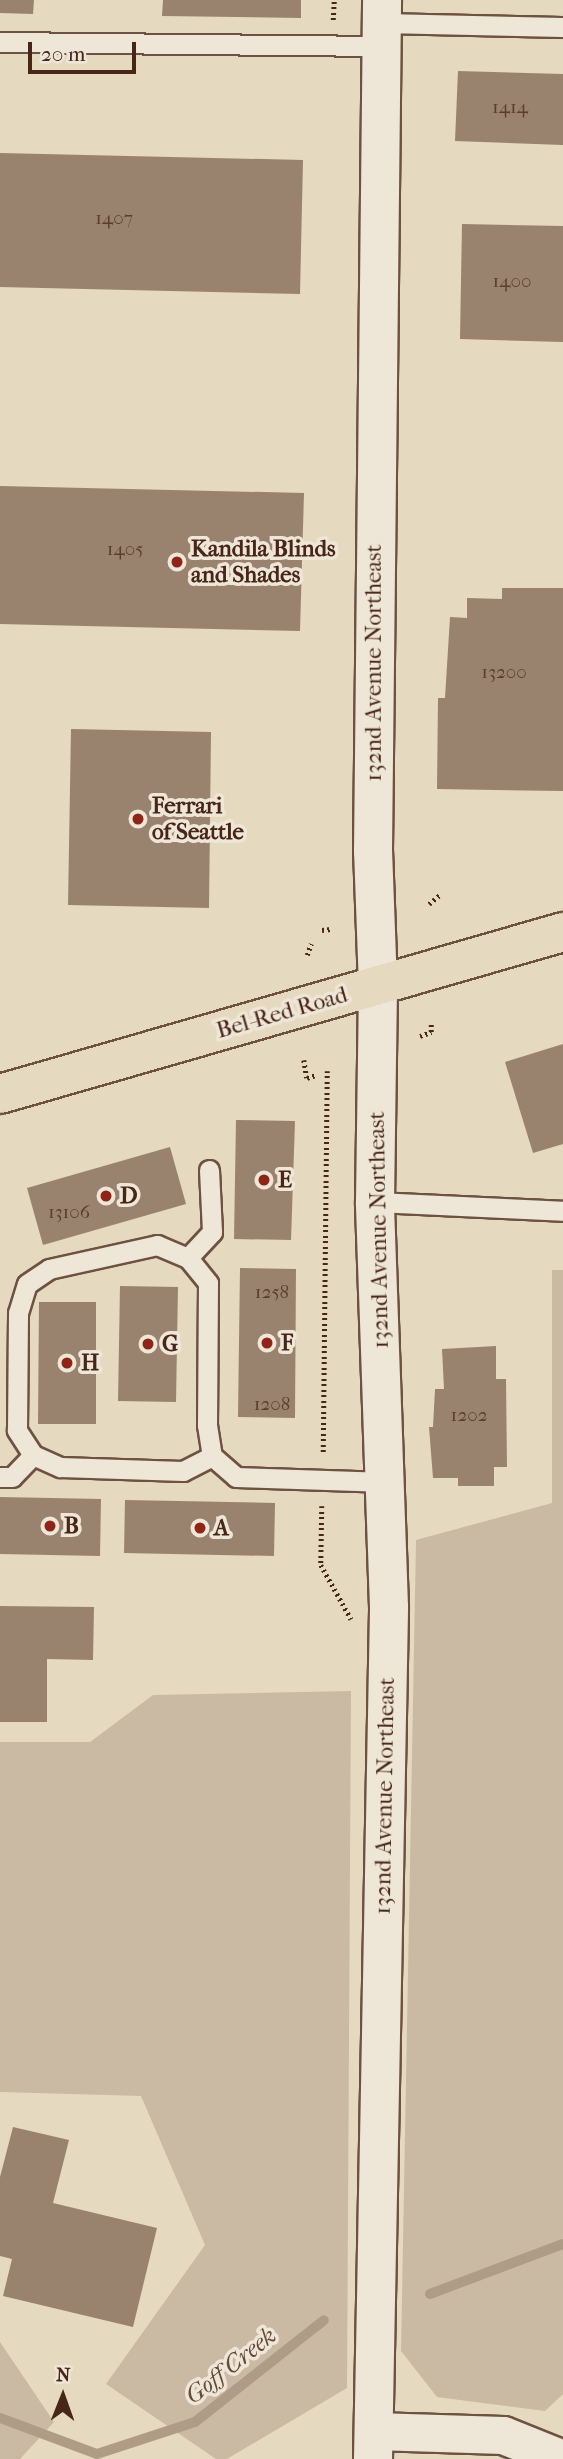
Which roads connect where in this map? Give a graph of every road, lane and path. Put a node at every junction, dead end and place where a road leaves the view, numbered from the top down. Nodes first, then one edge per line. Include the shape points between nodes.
1 (381, 23) edge
2 (563, 27) edge
3 (0, 42) edge
4 (441, 894) dead end
5 (429, 904) dead end
6 (331, 929) dead end
7 (322, 930) dead end
8 (563, 932) edge
9 (311, 944) dead end
10 (307, 955) dead end
11 (378, 986) junction
12 (431, 1023) dead end
13 (420, 1036) dead end
14 (304, 1060) dead end
15 (327, 1071) dead end
16 (316, 1075) dead end
17 (0, 1094) edge
18 (209, 1170) dead end
19 (375, 1202) junction
20 (563, 1212) edge
21 (188, 1258) junction
22 (33, 1455) junction
23 (212, 1456) junction
24 (0, 1477) edge
25 (323, 1480) junction
26 (387, 1482) junction
27 (358, 1631) dead end
28 (373, 2445) edge
29 (563, 2459) edge

1 - 2 lane
1 - 3 lane
1 - 11 street, 132nd Avenue Northeast via 373,632
4 - 5 path
6 - 7 path
8 - 11 main road, Bel-Red Road
9 - 10 path
11 - 17 main road, Bel-Red Road
11 - 19 street, 132nd Avenue Northeast
12 - 13 path via 430,1032
14 - 16 path via 307,1078
15 - 25 path
18 - 21 lane via 212,1232
19 - 20 lane
19 - 26 street, 132nd Avenue Northeast
21 - 22 lane via 157,1245 48,1269 27,1284 18,1313 17,1430
21 - 23 lane via 208,1283 207,1425
22 - 23 lane via 60,1467 183,1471
22 - 24 lane via 12,1477
23 - 25 lane via 236,1477
25 - 26 lane
25 - 27 path via 321,1565
26 - 28 street, 132nd Avenue Northeast via 389,1606
28 - 29 street via 503,2435

